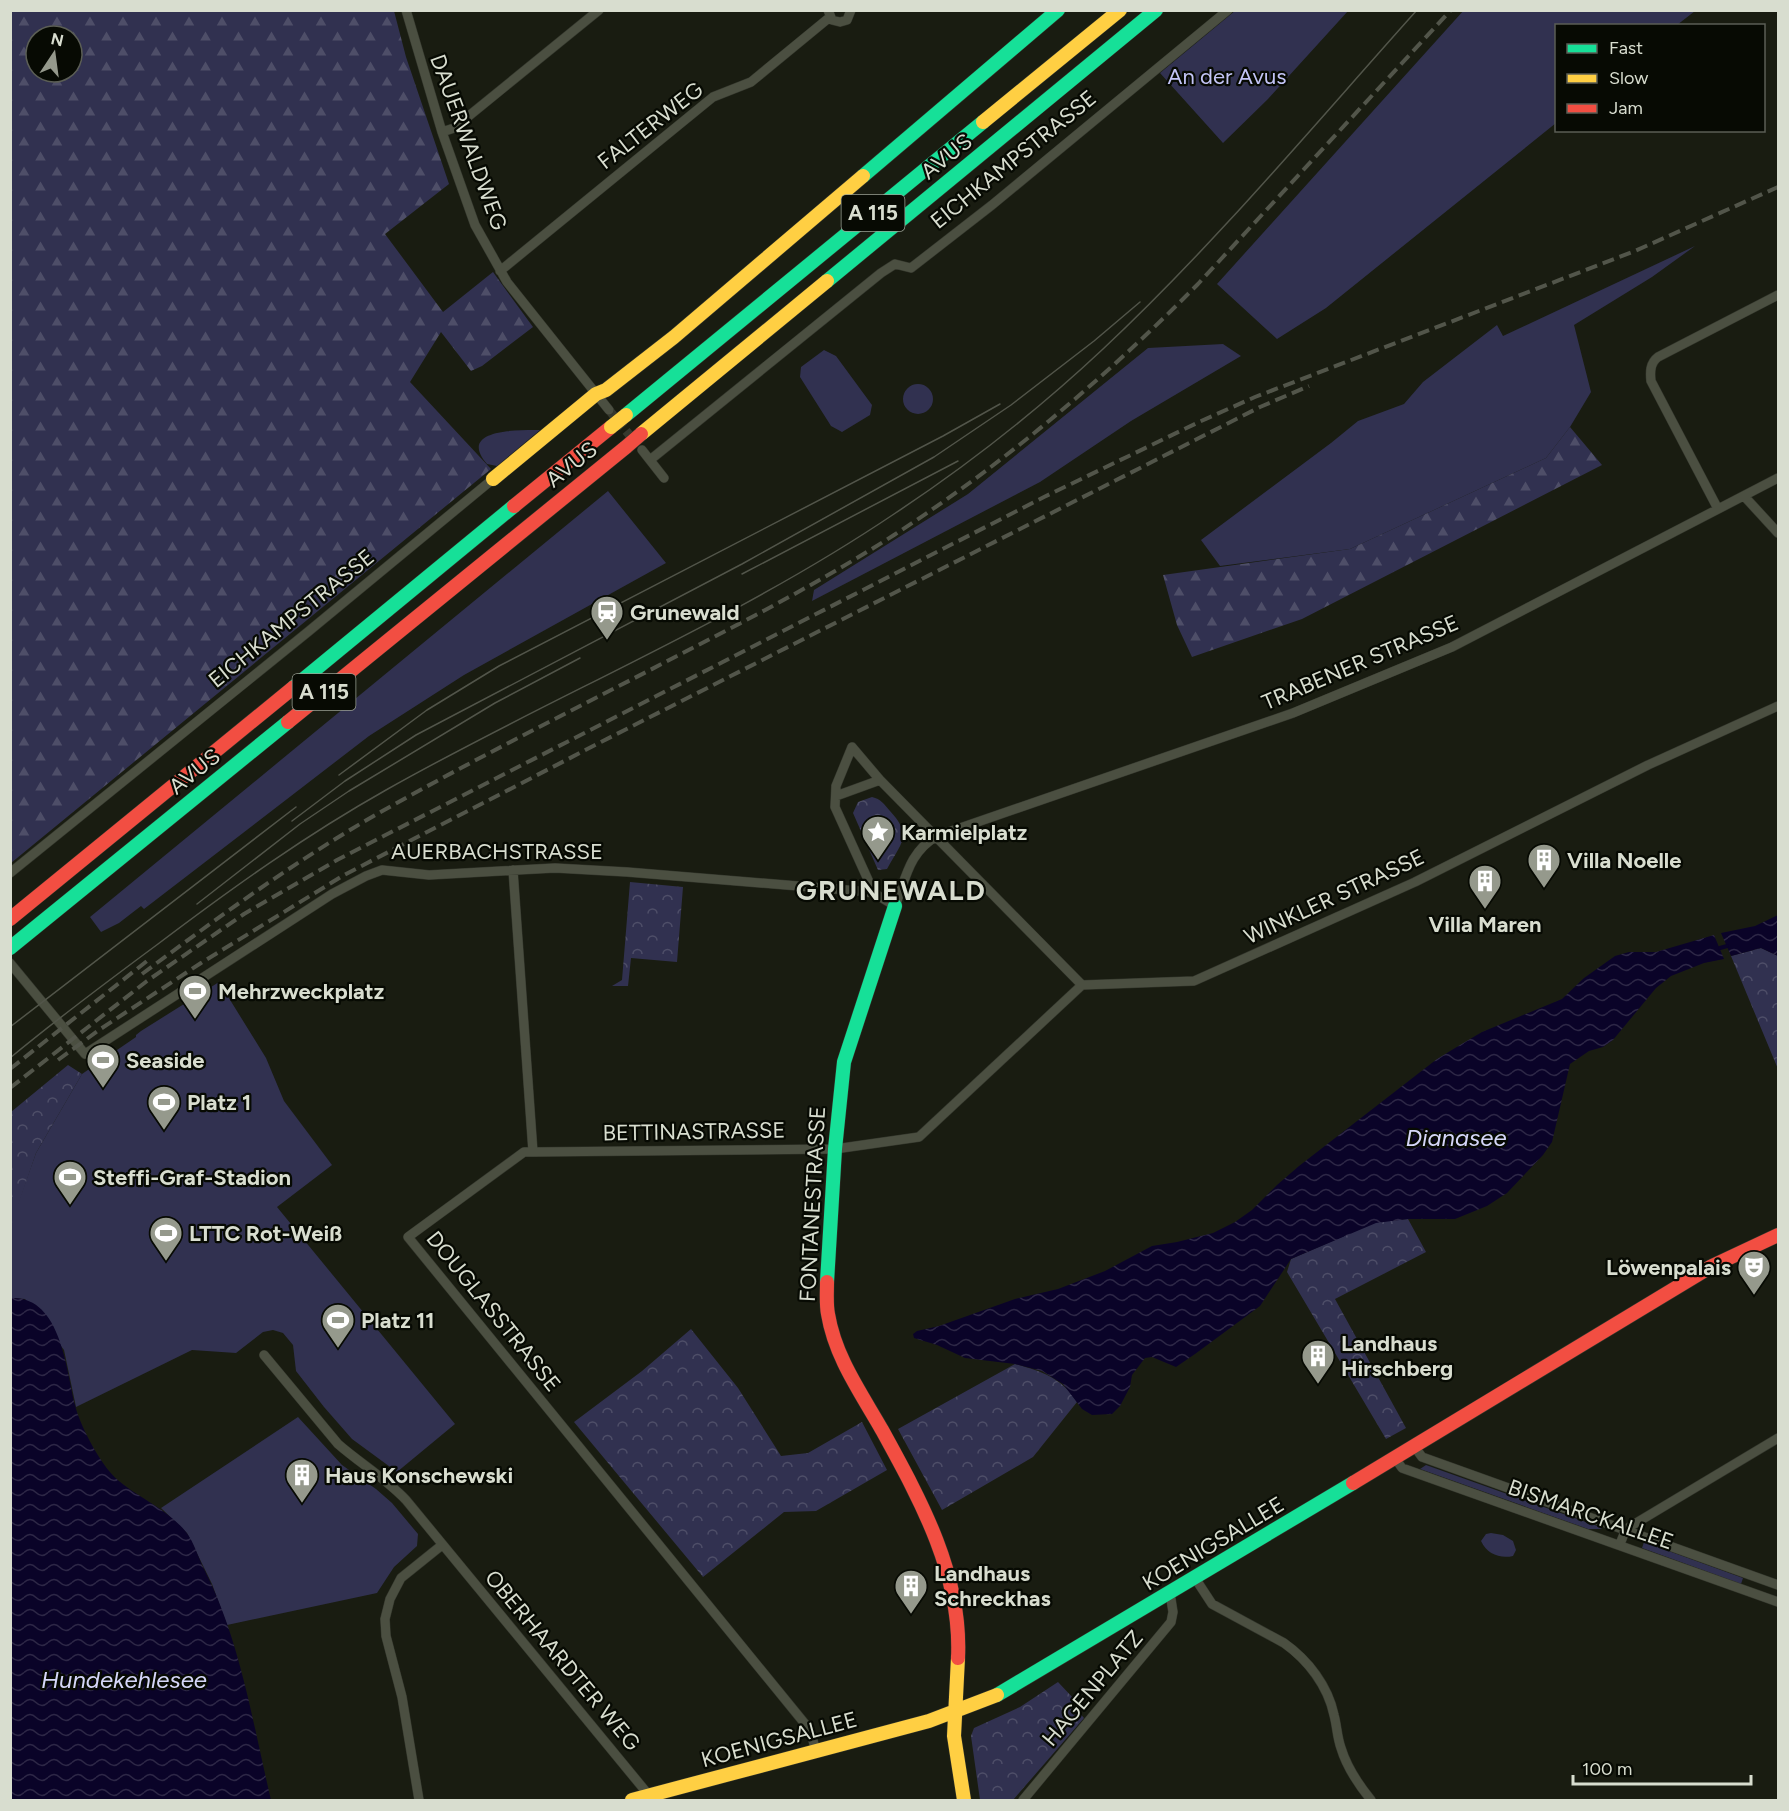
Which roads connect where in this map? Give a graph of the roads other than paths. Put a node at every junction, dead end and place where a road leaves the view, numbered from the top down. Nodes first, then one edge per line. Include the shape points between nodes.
1 (406, 10) edge
2 (599, 10) edge
3 (851, 10) edge
4 (1120, 10) edge
5 (1156, 10) edge
6 (1228, 10) edge
7 (1057, 11) edge
8 (829, 14) edge
9 (442, 132) junction
10 (500, 271) junction
11 (1779, 295) edge
12 (596, 394) junction
13 (609, 410) tunnel mouth
14 (642, 450) tunnel mouth
15 (650, 460) junction
16 (664, 478) dead end
17 (1779, 478) edge
18 (493, 479) joint
19 (1744, 496) junction
20 (1718, 509) junction
21 (1779, 533) edge
22 (1779, 706) edge
23 (880, 780) junction
24 (836, 795) junction
25 (937, 836) junction
26 (513, 870) junction
27 (10, 873) edge
28 (874, 893) junction
29 (895, 906) junction
30 (10, 919) edge
31 (10, 948) edge
32 (10, 963) edge
33 (1082, 985) junction
34 (835, 1149) junction
35 (533, 1152) junction
36 (1779, 1235) edge
37 (264, 1355) dead end
38 (1779, 1438) edge
39 (1414, 1446) junction
40 (1395, 1458) junction
41 (1626, 1529) junction
42 (1620, 1544) junction
43 (442, 1545) junction
44 (1195, 1578) junction
45 (1779, 1585) edge
46 (1170, 1593) junction
47 (1779, 1602) edge
48 (955, 1712) junction
49 (816, 1751) junction
50 (651, 1798) edge
51 (419, 1800) edge
52 (632, 1800) edge
53 (964, 1800) edge
54 (1023, 1800) edge
55 (1371, 1800) edge

1 - 9 street, DAUERWALDWEG
2 - 9 street via 454,128
3 - 8 street, FALTERWEG via 843,21 836,21
4 - 30 main road, AVUS / A 115, bridge
5 - 31 main road, AVUS / A 115, bridge
6 - 15 street, EICHKAMPSTRASSE via 992,205 910,268 895,264 881,273
7 - 12 main road, EICHKAMPSTRASSE via 674,337
8 - 10 street, FALTERWEG via 752,82 713,97
9 - 10 street, DAUERWALDWEG via 471,216
10 - 12 street, DAUERWALDWEG
11 - 20 street via 1658,357 1651,370 1652,384
12 - 13 street
12 - 18 main road, EICHKAMPSTRASSE
14 - 15 street
15 - 16 street
17 - 19 street, TRABENER STRASSE
18 - 27 street, EICHKAMPSTRASSE
19 - 20 street, TRABENER STRASSE
19 - 21 street
20 - 25 street, TRABENER STRASSE via 1442,651 1293,713
22 - 33 street, WINKLER STRASSE via 1648,765 1415,882 1194,981
23 - 24 street
23 - 24 street via 852,747
23 - 25 street
24 - 28 street via 835,807
25 - 29 street, FONTANESTRASSE via 918,851
25 - 33 street
26 - 28 street, AUERBACHSTRASSE via 627,872
26 - 32 street, AUERBACHSTRASSE via 429,875 387,870 366,876 85,1054
26 - 35 street
28 - 29 street, AUERBACHSTRASSE
29 - 34 main road, FONTANESTRASSE via 844,1062
33 - 34 street, BETTINASTRASSE via 919,1137
34 - 35 street, BETTINASTRASSE
34 - 48 main road, FONTANESTRASSE via 828,1314 841,1358 929,1518 954,1595 959,1634
35 - 49 street, DOUGLASSTRASSE via 524,1152 408,1237 810,1730
36 - 39 main road, KOENIGSALLEE via 1712,1266
37 - 43 street, OBERHAARDTER WEG via 338,1444 389,1483
38 - 41 street
39 - 40 main road, KOENIGSALLEE
39 - 41 street, BISMARCKALLEE via 1422,1457
40 - 42 street, BISMARCKALLEE via 1402,1468
40 - 44 main road, KOENIGSALLEE
41 - 42 street
41 - 45 street, BISMARCKALLEE
42 - 47 street, BISMARCKALLEE
43 - 50 street, OBERHAARDTER WEG
43 - 51 street via 401,1578 385,1619
44 - 46 main road, KOENIGSALLEE
44 - 55 street via 1212,1604 1271,1634 1305,1661 1329,1699 1346,1762
46 - 48 main road, KOENIGSALLEE via 1019,1683
46 - 54 street, HAGENPLATZ via 1171,1622
48 - 49 main road, KOENIGSALLEE
48 - 53 main road, FONTANESTRASSE via 954,1736
49 - 50 main road, KOENIGSALLEE
50 - 52 main road, KOENIGSALLEE

